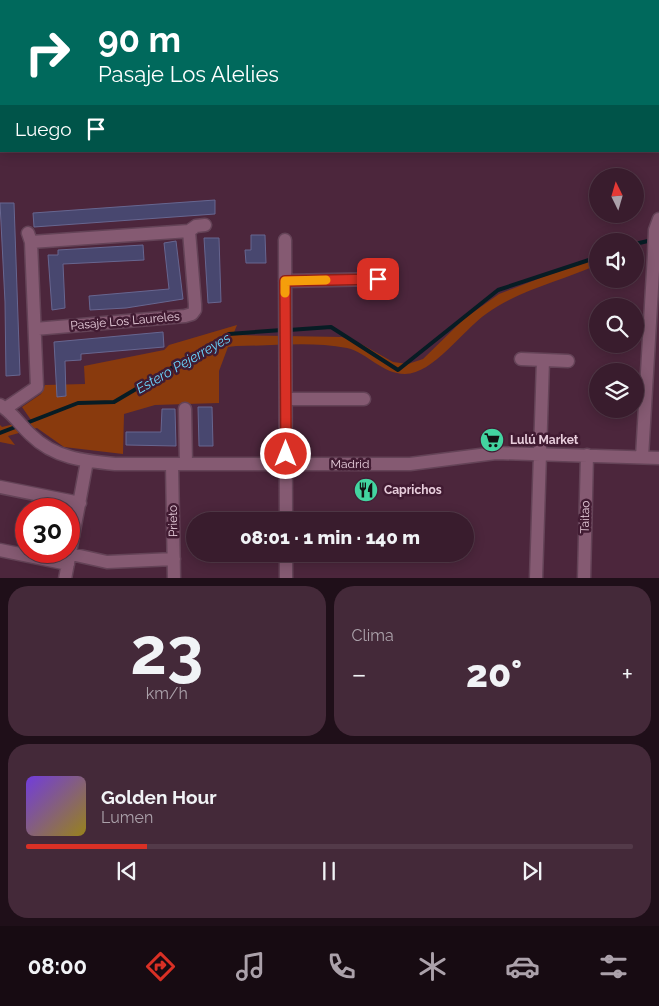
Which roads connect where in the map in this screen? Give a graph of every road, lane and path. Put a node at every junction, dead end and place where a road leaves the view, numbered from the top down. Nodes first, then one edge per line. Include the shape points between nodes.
1 (205, 225) dead end
2 (657, 225) edge
3 (189, 231) junction
4 (285, 240) dead end
5 (378, 279) dead end
6 (285, 281) junction
7 (35, 329) junction
8 (521, 359) dead end
9 (542, 360) junction
10 (568, 361) dead end
11 (286, 399) junction
12 (364, 399) dead end
13 (185, 408) dead end
14 (6, 409) edge
15 (539, 454) junction
16 (587, 455) junction
17 (642, 457) junction
18 (659, 458) edge
19 (87, 461) junction
20 (172, 464) junction
21 (186, 464) junction
22 (286, 464) junction
23 (0, 487) edge
24 (55, 498) edge
25 (80, 503) edge
26 (286, 512) edge
27 (0, 550) edge
28 (15, 552) edge
29 (174, 559) junction
30 (80, 560) edge
31 (286, 562) edge
32 (68, 563) edge
33 (65, 578) edge
34 (174, 578) edge
35 (286, 578) edge
36 (536, 578) edge
37 (584, 578) edge

1 - 3 street
2 - 17 street
3 - 7 street, Pasaje Los Laureles via 195,304 192,314
3 - 7 street via 30,238
4 - 6 street
5 - 6 street
6 - 11 street
7 - 14 street via 36,386
8 - 9 street
9 - 10 street
9 - 15 street
11 - 12 street
11 - 22 street
13 - 21 street
14 - 19 street, Madrid via 40,445 62,456
15 - 16 street, Madrid
15 - 22 street, Madrid via 478,454 410,464
15 - 36 street
16 - 17 street, Madrid
16 - 37 street, Taitao
17 - 18 street, Madrid
19 - 20 street, Madrid
19 - 25 street
20 - 21 street, Madrid
20 - 29 street, Prieto
21 - 22 street, Madrid
22 - 26 street
23 - 24 street
27 - 28 street
29 - 30 street
29 - 34 street, Prieto
31 - 35 street
32 - 33 street

